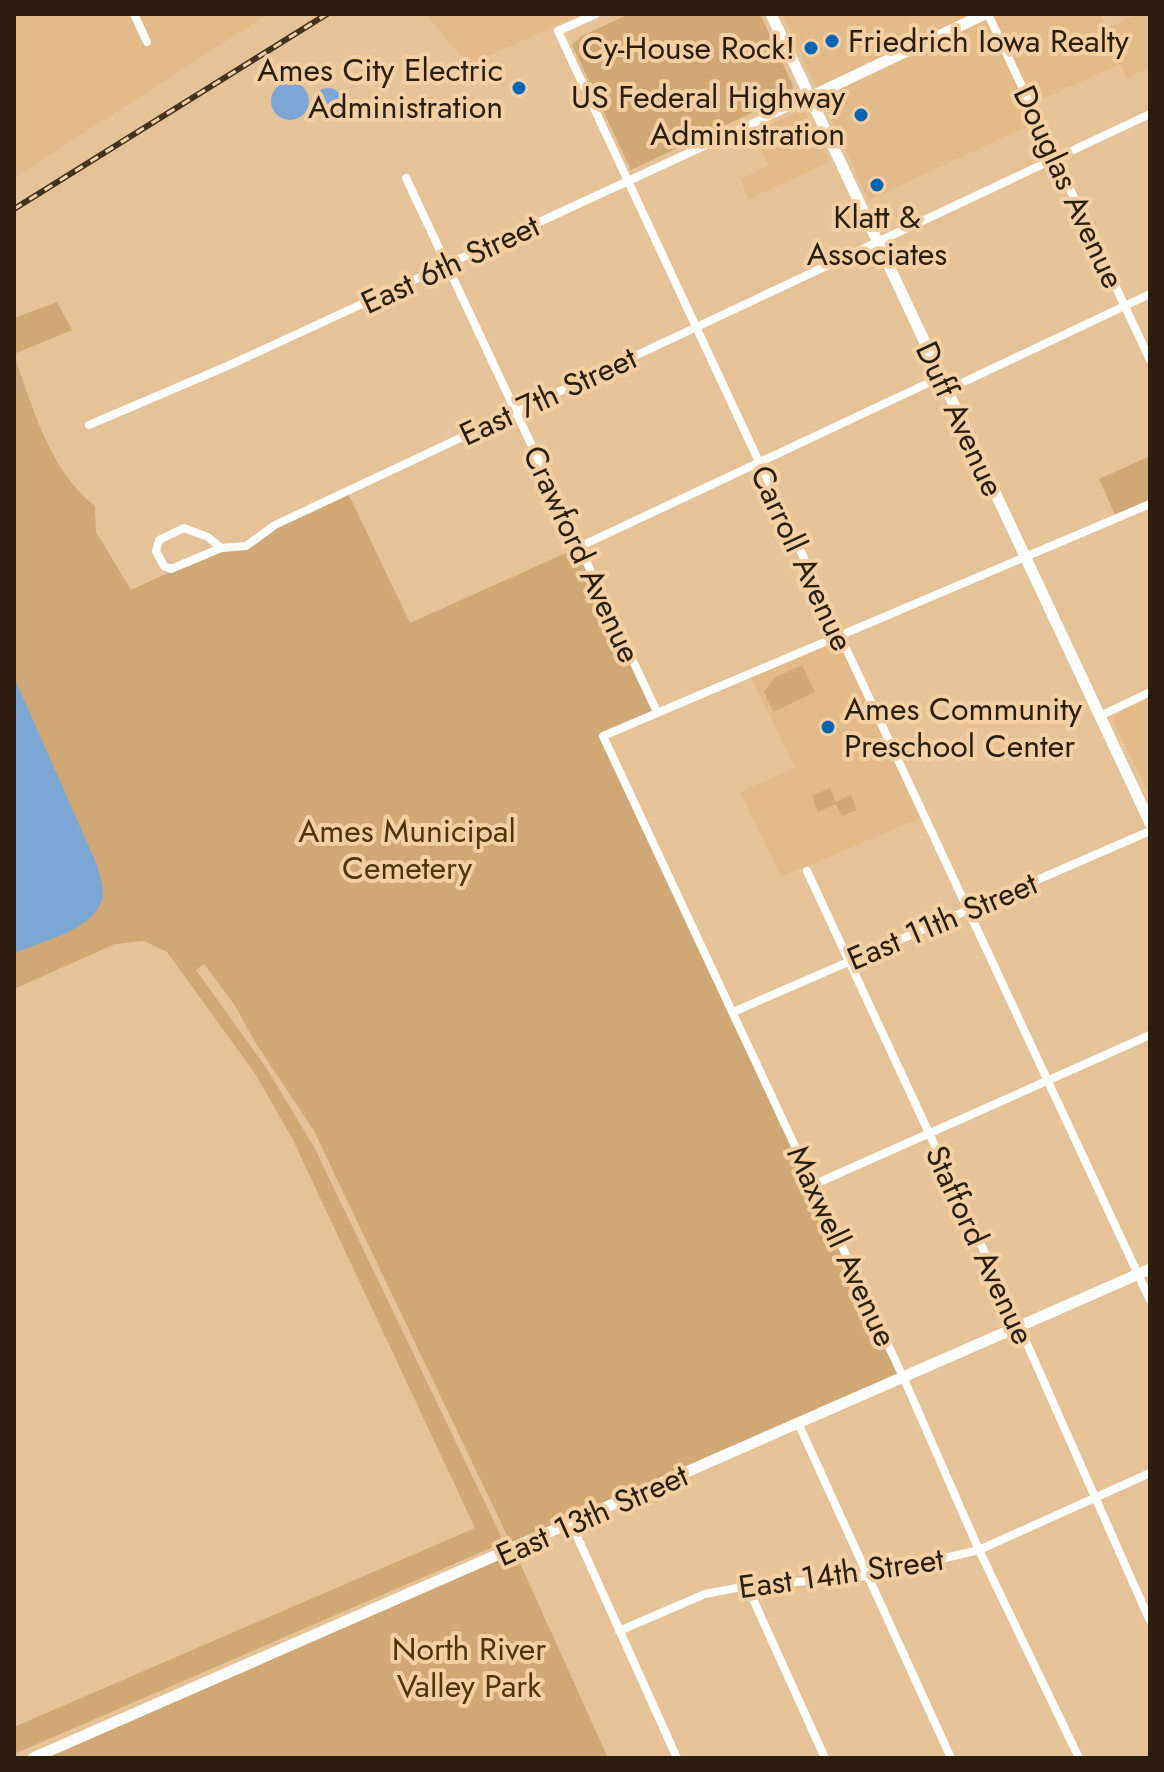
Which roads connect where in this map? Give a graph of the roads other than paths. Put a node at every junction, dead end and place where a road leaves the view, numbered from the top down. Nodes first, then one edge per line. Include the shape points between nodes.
1 (134, 14) edge
2 (596, 14) edge
3 (771, 14) edge
4 (986, 14) edge
5 (147, 42) dead end
6 (810, 97) junction
7 (1150, 114) edge
8 (1056, 158) junction
9 (406, 178) dead end
10 (629, 182) junction
11 (878, 242) junction
12 (447, 266) junction
13 (1150, 294) edge
14 (1124, 306) junction
15 (694, 328) junction
16 (1150, 360) edge
17 (941, 377) junction
18 (947, 390) junction
19 (515, 412) junction
20 (89, 425) dead end
21 (757, 463) junction
22 (1150, 504) edge
23 (579, 547) junction
24 (221, 548) junction
25 (1026, 559) junction
26 (838, 635) junction
27 (1150, 692) edge
28 (657, 712) junction
29 (1100, 716) junction
30 (1150, 823) edge
31 (1150, 831) edge
32 (807, 871) dead end
33 (967, 910) junction
34 (848, 962) junction
35 (733, 1012) junction
36 (1150, 1035) edge
37 (1047, 1081) junction
38 (927, 1134) junction
39 (813, 1185) junction
40 (1144, 1272) edge
41 (1150, 1300) edge
42 (1020, 1327) junction
43 (904, 1379) junction
44 (799, 1425) junction
45 (1150, 1473) edge
46 (1094, 1498) junction
47 (572, 1525) junction
48 (979, 1550) junction
49 (868, 1576) junction
50 (747, 1586) junction
51 (1150, 1621) edge
52 (619, 1631) junction
53 (33, 1758) edge
54 (677, 1758) edge
55 (825, 1758) edge
56 (951, 1758) edge
57 (1079, 1758) edge

1 - 5 street
2 - 10 street, Carroll Avenue via 558,31
3 - 6 main road, Duff Avenue
4 - 6 main road
4 - 8 street, Douglas Avenue
6 - 10 street, East 6th Street
6 - 11 main road, Duff Avenue
7 - 8 street, East 7th Street
8 - 11 street, East 7th Street
8 - 14 street, Douglas Avenue
9 - 12 street, Crawford Avenue
10 - 12 street, East 6th Street
10 - 15 street, Carroll Avenue
11 - 15 street, East 7th Street
11 - 17 main road, Duff Avenue
12 - 19 street, Crawford Avenue
12 - 20 street, East 6th Street
13 - 14 street
14 - 16 street, Douglas Avenue
14 - 18 street
15 - 19 street, East 7th Street
15 - 21 street, Carroll Avenue
17 - 18 main road, Duff Avenue
17 - 21 street
18 - 25 main road, Duff Avenue
19 - 23 street, Crawford Avenue
19 - 24 street, East 7th Street via 275,525 246,546
21 - 23 street
21 - 26 street, Carroll Avenue
22 - 25 street
23 - 28 street, Crawford Avenue
24 - 24 street, East 7th Street via 171,569 156,551 159,540 184,528
25 - 26 street
25 - 29 main road, Duff Avenue
26 - 28 street
26 - 33 street, Carroll Avenue
27 - 29 street
28 - 35 street, Maxwell Avenue via 603,736
29 - 30 main road, Duff Avenue
31 - 33 street, East 11th Street
32 - 34 street, Stafford Avenue
33 - 34 street, East 11th Street
33 - 37 street, Carroll Avenue
34 - 35 street, East 11th Street
34 - 38 street, Stafford Avenue
35 - 39 street, Maxwell Avenue
36 - 37 street
37 - 38 street
37 - 40 street, Carroll Avenue
38 - 39 street
38 - 42 street, Stafford Avenue
39 - 43 street, Maxwell Avenue
40 - 41 street, Carroll Avenue
40 - 42 main road, East 13th Street
42 - 43 main road, East 13th Street
42 - 46 street, Stafford Avenue
43 - 44 main road, East 13th Street
43 - 48 street, Maxwell Avenue
44 - 47 main road, East 13th Street
44 - 49 street
45 - 46 street, East 14th Street
46 - 48 street, East 14th Street
46 - 51 street, Stafford Avenue
47 - 52 street
47 - 53 main road, East 13th Street
48 - 49 street, East 14th Street
48 - 57 street, Maxwell Avenue
49 - 50 street, East 14th Street
49 - 56 street
50 - 52 street, East 14th Street via 705,1594
50 - 55 street
52 - 54 street

